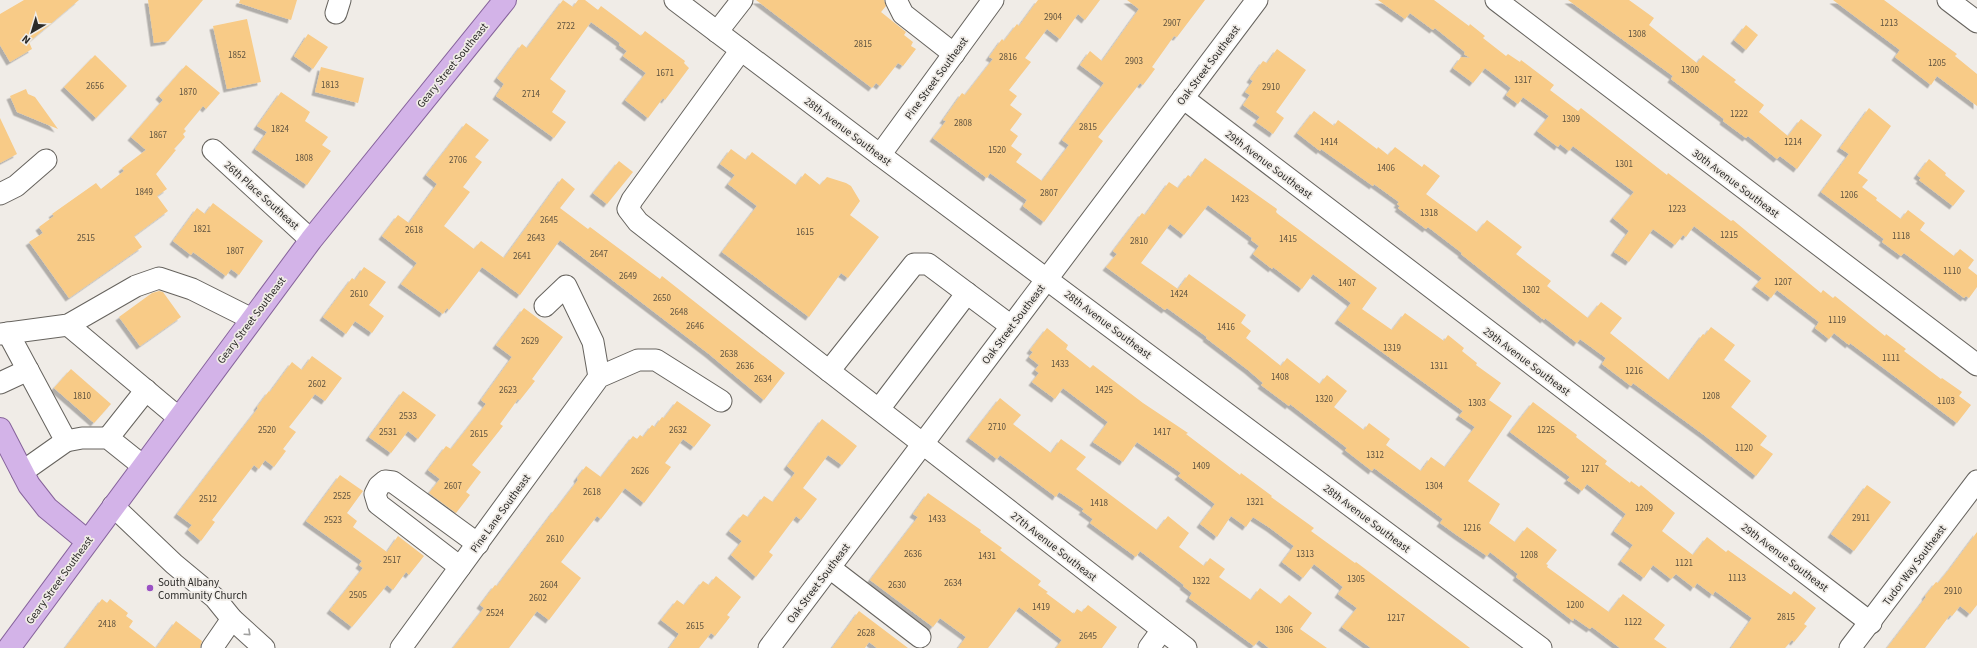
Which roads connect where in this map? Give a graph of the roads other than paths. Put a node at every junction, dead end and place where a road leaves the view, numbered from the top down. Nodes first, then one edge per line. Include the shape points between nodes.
1 (675, 0) edge
2 (742, 0) edge
3 (896, 0) edge
4 (993, 0) edge
5 (1257, 0) edge
6 (1496, 0) edge
7 (1948, 0) edge
8 (498, 3) edge
9 (1977, 22) edge
10 (717, 32) junction
11 (741, 50) junction
12 (954, 54) junction
13 (1182, 98) junction
14 (213, 150) dead end
15 (880, 155) junction
16 (46, 160) dead end
17 (0, 194) edge
18 (311, 240) junction
19 (1047, 278) junction
20 (967, 293) junction
21 (545, 306) dead end
22 (252, 319) junction
23 (68, 325) junction
24 (1011, 326) junction
25 (4, 334) edge
26 (1977, 365) edge
27 (28, 370) junction
28 (829, 371) junction
29 (599, 377) junction
30 (0, 383) edge
31 (146, 390) junction
32 (721, 401) dead end
33 (878, 410) junction
34 (178, 418) junction
35 (0, 429) edge
36 (108, 438) junction
37 (66, 440) junction
38 (922, 444) junction
39 (143, 466) junction
40 (22, 472) junction
41 (1977, 481) edge
42 (114, 506) junction
43 (87, 541) junction
44 (478, 544) junction
45 (460, 568) junction
46 (830, 568) junction
47 (232, 619) junction
48 (1871, 623) junction
49 (1162, 630) junction
50 (920, 636) dead end
51 (779, 644) edge
52 (9, 648) edge
53 (212, 648) edge
54 (264, 648) edge
55 (401, 648) edge
56 (1149, 648) edge
57 (1186, 648) edge
58 (1541, 648) edge
59 (1850, 648) edge

1 - 10 street, 28th Avenue Southeast
2 - 10 street
3 - 12 street via 902,14
4 - 12 street, Pine Street Southeast
5 - 13 street, Oak Street Southeast
6 - 26 street, 30th Avenue Southeast
7 - 9 street
8 - 18 main road, Geary Street Southeast
10 - 11 street, 28th Avenue Southeast
11 - 15 street, 28th Avenue Southeast
11 - 28 street, 27th Avenue Southeast via 628,209 638,222
12 - 15 street, Pine Street Southeast
13 - 19 street, Oak Street Southeast
13 - 48 street, 29th Avenue Southeast
14 - 18 street, 26th Place Southeast
15 - 19 street, 28th Avenue Southeast
16 - 17 street via 16,186
18 - 22 main road, Geary Street Southeast
19 - 24 street, Oak Street Southeast
19 - 58 street, 28th Avenue Southeast
20 - 24 street
20 - 28 street via 928,264 914,264
20 - 33 street
21 - 29 street via 566,286 592,342
22 - 23 street via 192,289 159,278 136,286
22 - 34 main road, Geary Street Southeast
23 - 25 street
23 - 31 street
24 - 38 street, Oak Street Southeast
25 - 27 street
27 - 30 street
27 - 37 street
28 - 33 street, 27th Avenue Southeast
29 - 32 street via 638,360 656,360
29 - 44 street, Pine Lane Southeast
31 - 34 street
31 - 36 street
33 - 38 street, 27th Avenue Southeast
34 - 39 main road, Geary Street Southeast
35 - 40 main road
36 - 37 street
36 - 39 street
37 - 40 street
38 - 46 street, Oak Street Southeast
38 - 49 street, 27th Avenue Southeast
39 - 42 main road, Geary Street Southeast
40 - 43 main road via 29,486 47,508
41 - 48 street, Tudor Way Southeast
42 - 43 main road, Geary Street Southeast
42 - 47 street via 174,564 215,598
43 - 52 main road, Geary Street Southeast
44 - 45 street, Pine Lane Southeast
44 - 45 street via 393,482 385,481 379,486 375,494 378,504
45 - 55 street, Pine Lane Southeast
46 - 50 street
46 - 51 street, Oak Street Southeast
47 - 53 street
47 -> 54 street
48 - 59 street, Tudor Way Southeast
49 - 56 street
49 - 57 street, 27th Avenue Southeast

